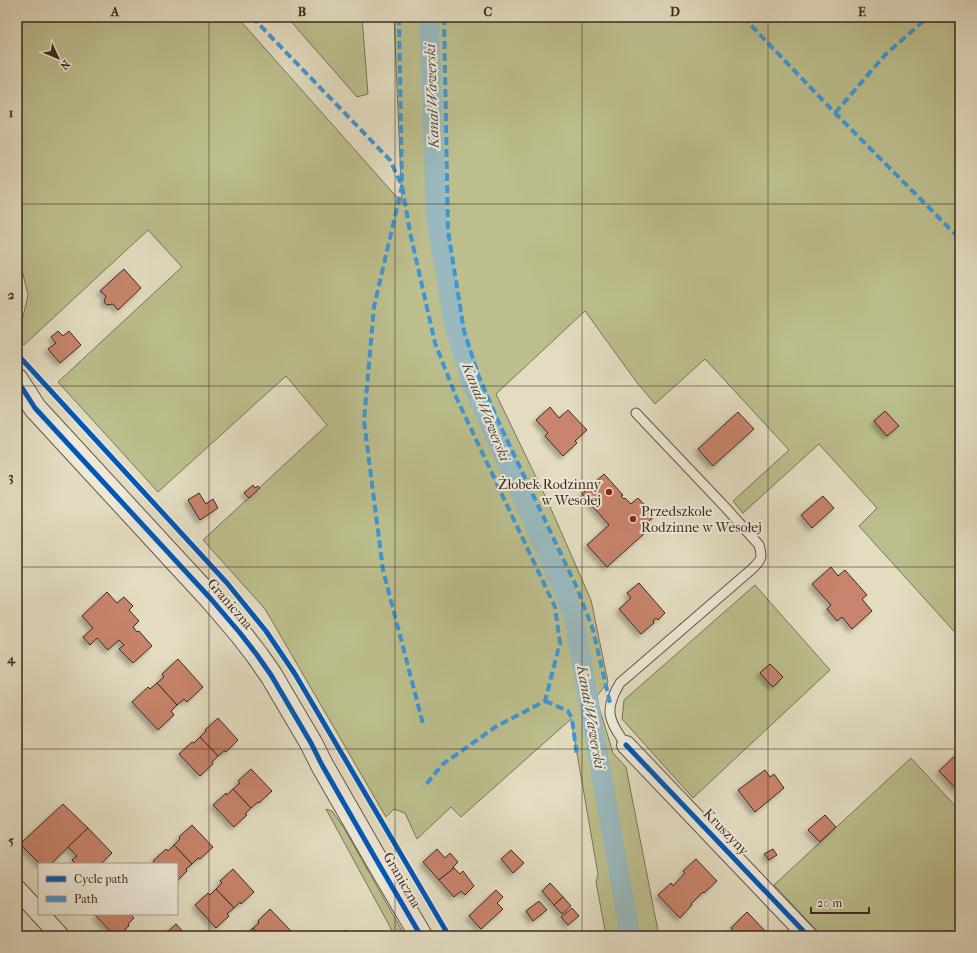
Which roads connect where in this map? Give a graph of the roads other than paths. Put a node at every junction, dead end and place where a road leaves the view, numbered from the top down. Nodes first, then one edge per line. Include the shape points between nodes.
1 (17, 380) edge
2 (26, 402) edge
3 (636, 413) dead end
4 (626, 745) joint
5 (17, 889) edge
6 (38, 913) edge
7 (40, 915) edge
8 (60, 936) edge
9 (421, 936) edge
10 (808, 936) edge

1 - 2 street, Graniczna
2 - 9 street, Graniczna via 211,599 257,655 311,743
3 - 4 lane via 759,545 761,560 620,683 610,703 610,714
4 - 10 street, Kruszyny
5 - 6 street
7 - 8 street

